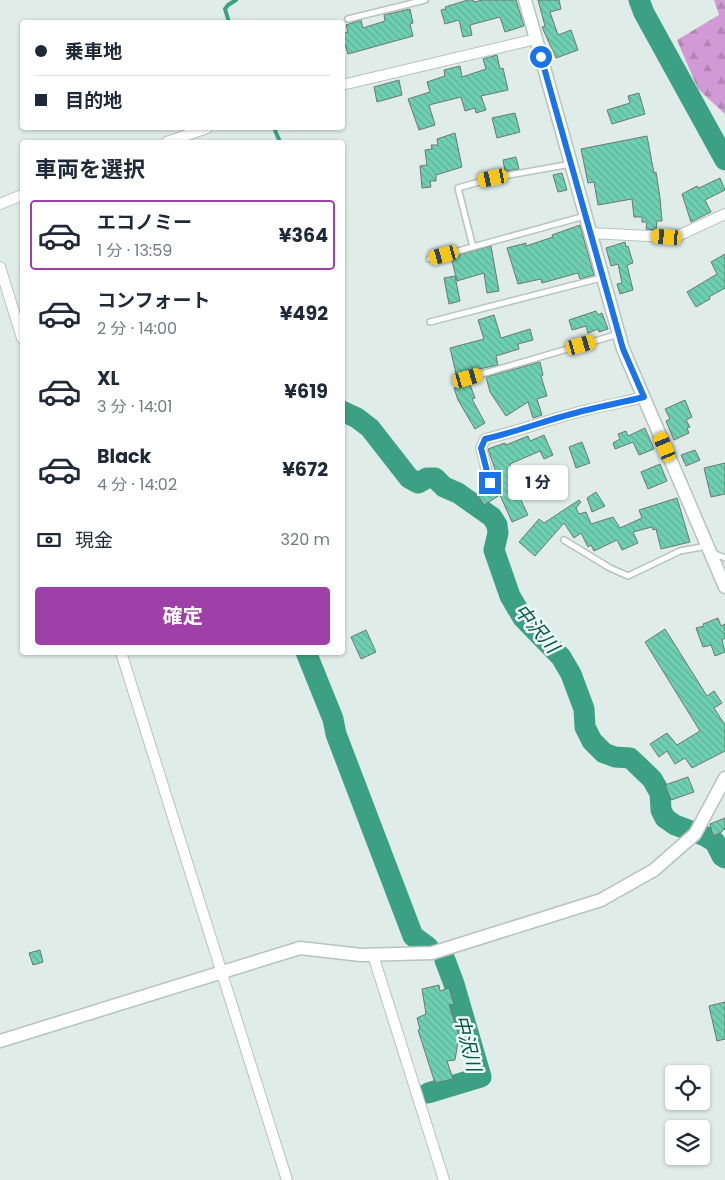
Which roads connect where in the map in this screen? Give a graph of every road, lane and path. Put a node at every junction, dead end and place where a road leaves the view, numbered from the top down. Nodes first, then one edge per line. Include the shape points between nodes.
1 (425, 0) edge
2 (525, 0) edge
3 (348, 19) dead end
4 (536, 39) junction
5 (345, 84) edge
6 (201, 130) edge
7 (173, 140) edge
8 (571, 164) junction
9 (20, 196) edge
10 (0, 204) edge
11 (725, 214) edge
12 (586, 216) junction
13 (591, 233) junction
14 (473, 247) junction
15 (429, 259) dead end
16 (0, 267) edge
17 (603, 277) junction
18 (430, 322) dead end
19 (20, 332) edge
20 (619, 334) junction
21 (468, 378) dead end
22 (644, 397) junction
23 (490, 483) dead end
24 (564, 540) dead end
25 (709, 549) junction
26 (725, 558) edge
27 (725, 587) edge
28 (122, 655) edge
29 (725, 778) edge
30 (373, 954) junction
31 (222, 972) junction
32 (0, 1041) edge
33 (287, 1180) edge
34 (444, 1180) edge

1 - 3 lane
2 - 4 street
4 - 5 street
4 - 8 street
6 - 7 street
8 - 12 street
8 - 14 lane via 458,188
9 - 10 street
11 - 13 street via 680,235 667,237
12 - 13 street
12 - 14 lane
13 - 17 street
14 - 15 lane
16 - 19 street
17 - 18 lane
17 - 20 street
20 - 21 lane
20 - 22 street
22 - 23 street via 485,439 481,448
22 - 25 street
24 - 25 lane via 628,576 680,550
25 - 26 lane
25 - 27 street
28 - 31 street
29 - 30 street via 695,834 654,870 601,900 432,953
30 - 31 street via 300,948
30 - 34 street
31 - 32 street
31 - 33 street

